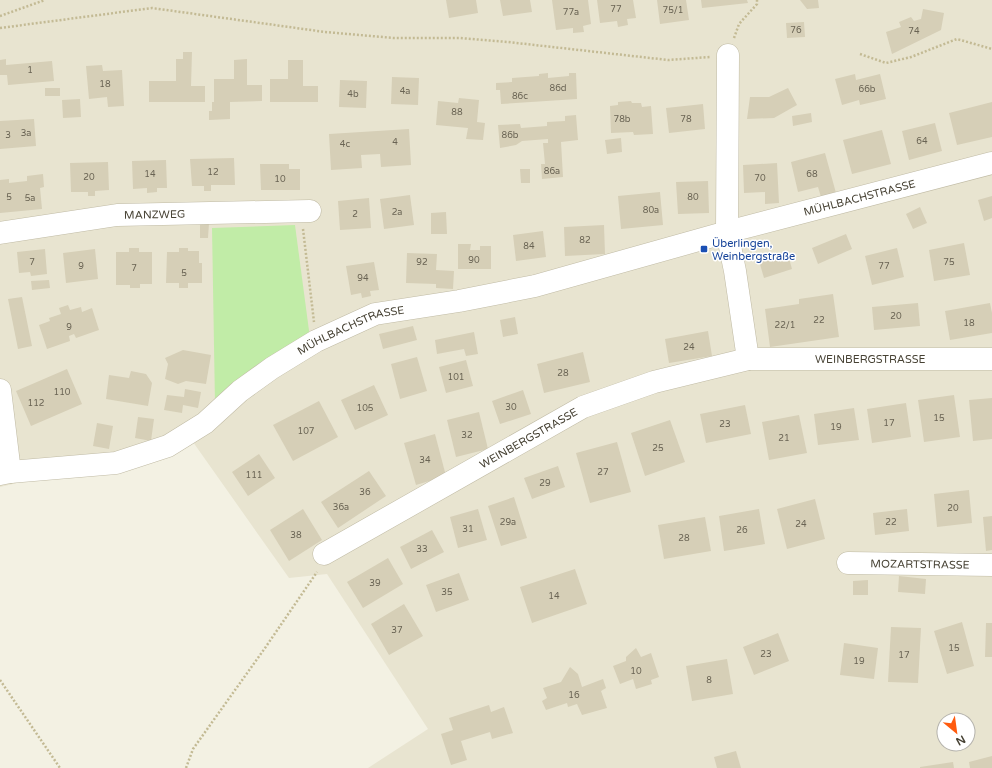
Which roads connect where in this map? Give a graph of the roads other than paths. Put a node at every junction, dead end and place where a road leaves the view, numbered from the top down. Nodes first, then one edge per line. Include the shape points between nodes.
1 (728, 55) road end
2 (992, 163) edge
3 (305, 211) road end
4 (727, 232) junction
5 (0, 233) edge
6 (748, 359) junction
7 (992, 359) edge
8 (0, 390) edge
9 (5, 473) edge
10 (324, 554) road end
11 (848, 563) dead end
12 (992, 565) edge

1 - 4 street
2 - 4 street, MÜHLBACHSTRASSE
3 - 5 street, MANZWEG via 117,215
4 - 6 street
4 - 9 street, MÜHLBACHSTRASSE via 535,286 375,314 316,341 272,368 240,391 205,423 168,446 116,463
6 - 7 street, WEINBERGSTRASSE
6 - 10 street, WEINBERGSTRASSE via 654,382 584,407
8 - 9 street
11 - 12 street, MOZARTSTRASSE

